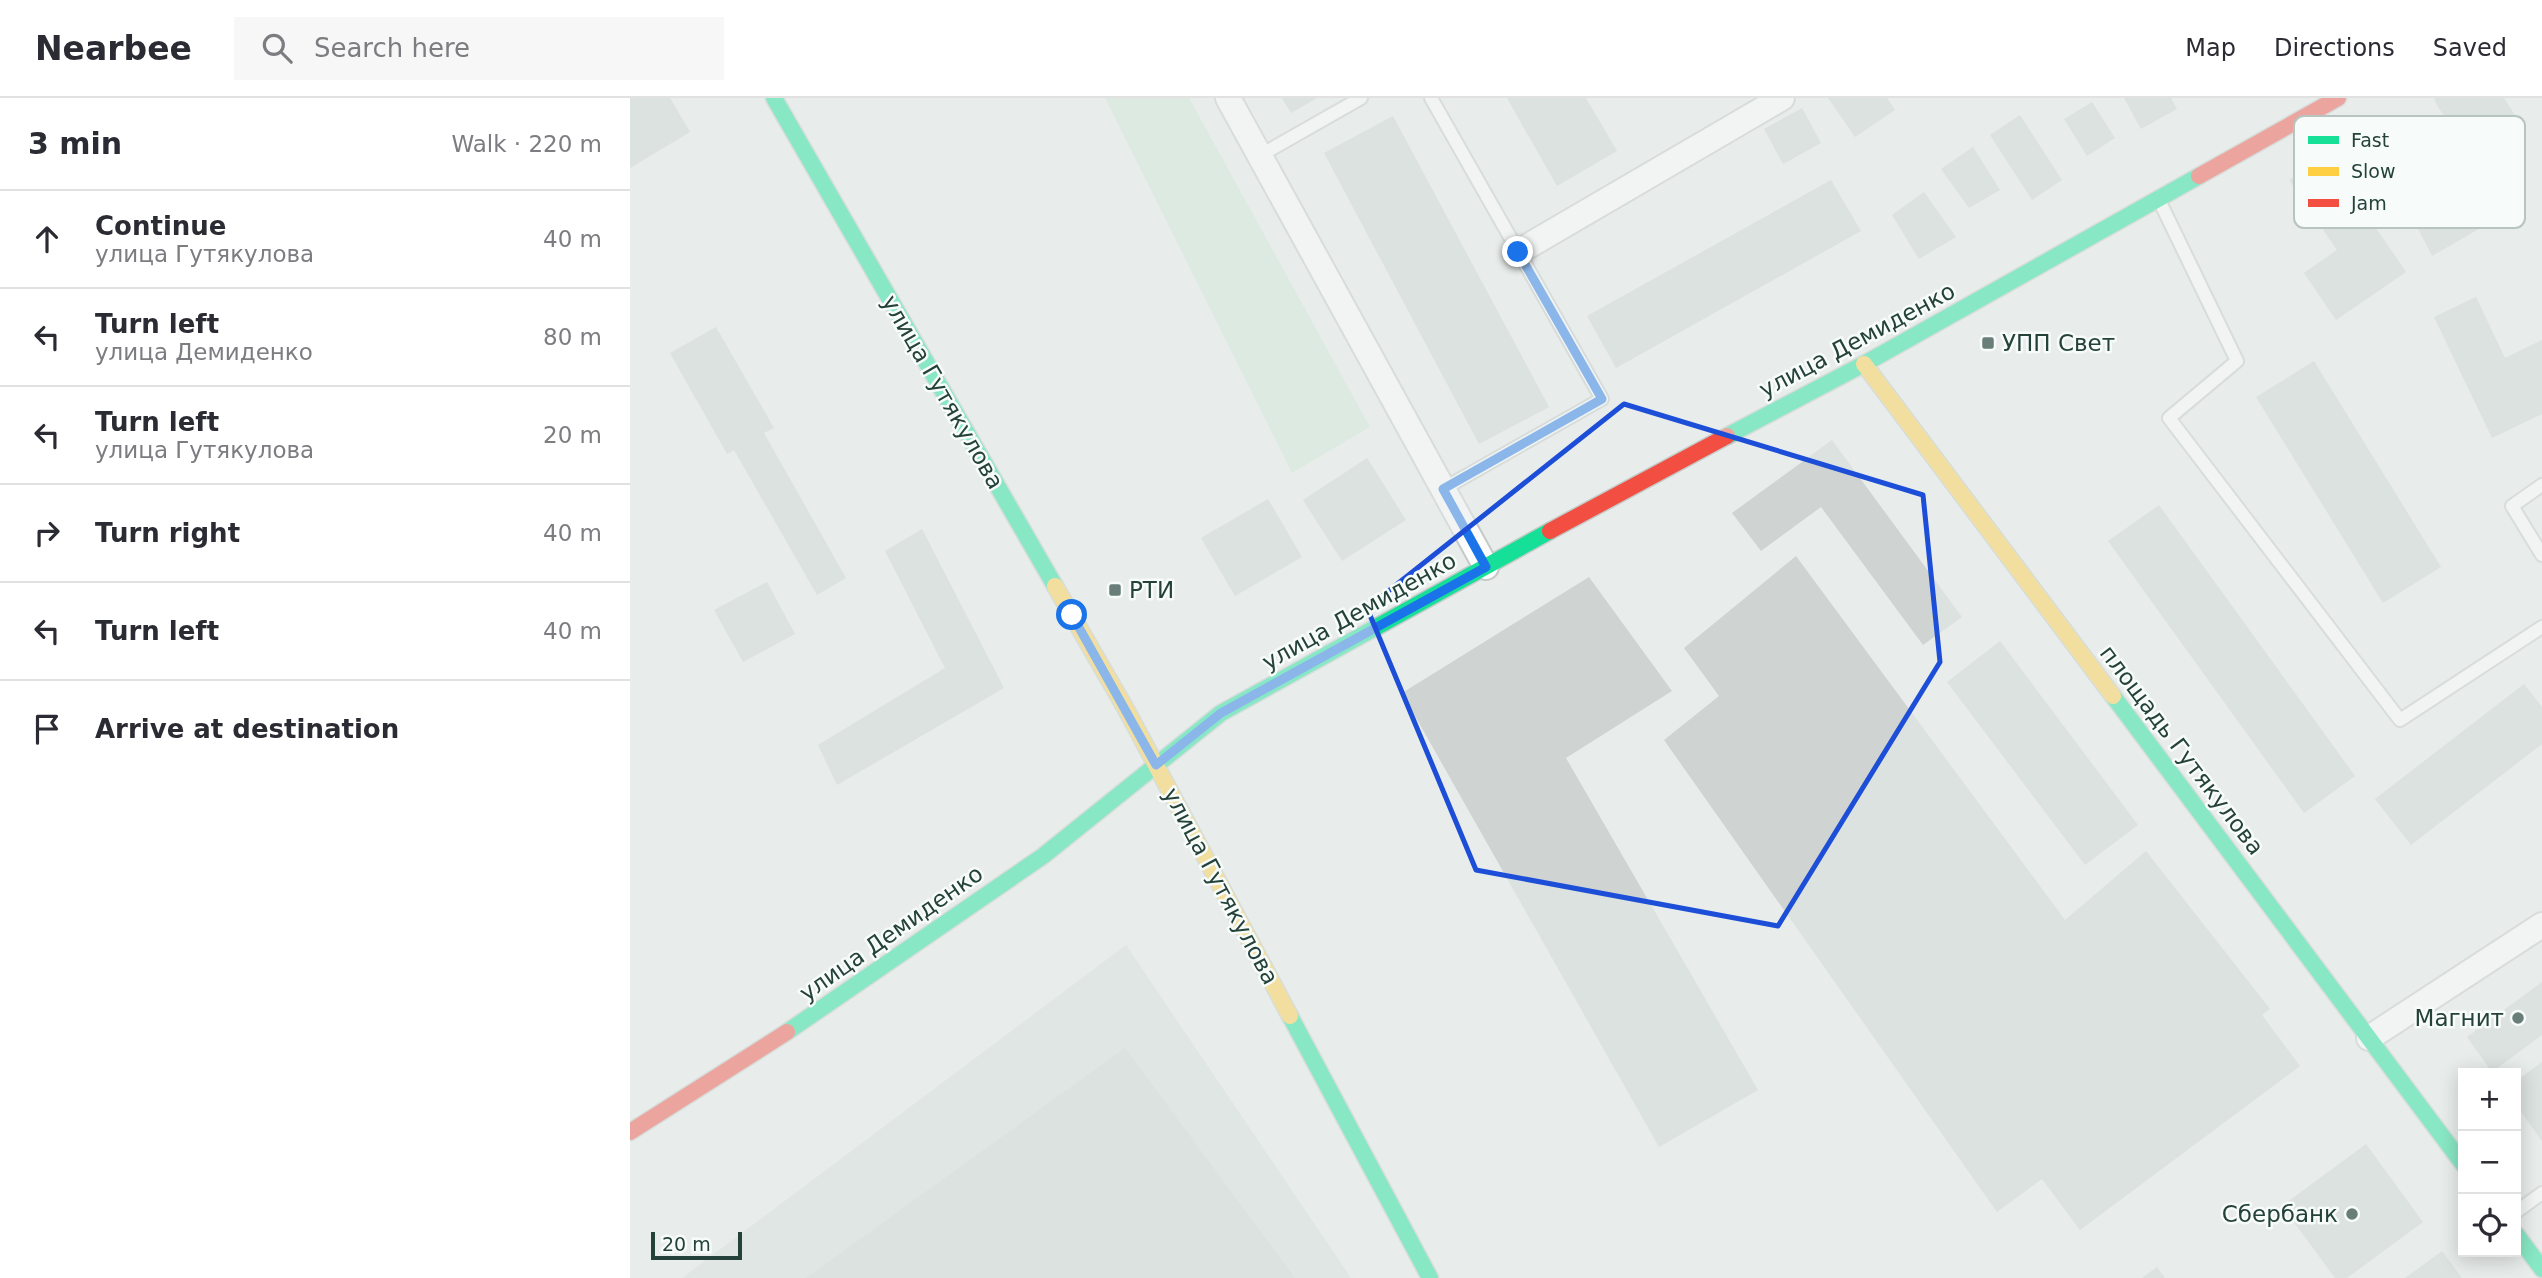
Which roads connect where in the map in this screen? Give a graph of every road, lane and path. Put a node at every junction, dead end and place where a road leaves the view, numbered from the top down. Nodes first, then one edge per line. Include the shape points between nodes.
1 (774, 98) edge
2 (1228, 98) edge
3 (1361, 98) edge
4 (1431, 98) edge
5 (1782, 98) edge
6 (2338, 98) edge
7 (2307, 116) edge
8 (2294, 123) edge
9 (1259, 156) junction
10 (2160, 200) junction
11 (1518, 252) junction
12 (1864, 364) junction
13 (2542, 485) edge
14 (1443, 489) junction
15 (2542, 555) edge
16 (1486, 567) junction
17 (2542, 627) edge
18 (1156, 765) junction
19 (2542, 925) edge
20 (2369, 1038) junction
21 (630, 1132) edge
22 (2458, 1157) edge
23 (2542, 1193) edge
24 (2521, 1208) edge
25 (2521, 1241) edge
26 (2542, 1269) edge
27 (1430, 1278) edge

1 - 18 main road, улица Гутякулова
2 - 9 street
3 - 9 lane
4 - 11 lane
5 - 11 street
6 - 7 main road, улица Демиденко
8 - 10 main road, улица Демиденко
9 - 14 street
10 - 12 main road, улица Демиденко
10 - 17 lane via 2237,362 2168,418 2400,720
11 - 14 lane via 1602,399
12 - 16 main road, улица Демиденко
12 - 20 main road, площадь Гутякулова
13 - 15 lane via 2512,506
14 - 16 street
16 - 18 main road, улица Демиденко via 1221,713
18 - 21 main road, улица Демиденко via 1043,856 789,1031
18 - 27 main road, улица Гутякулова
19 - 20 street
20 - 22 main road, площадь Гутякулова
23 - 24 lane
25 - 26 main road

